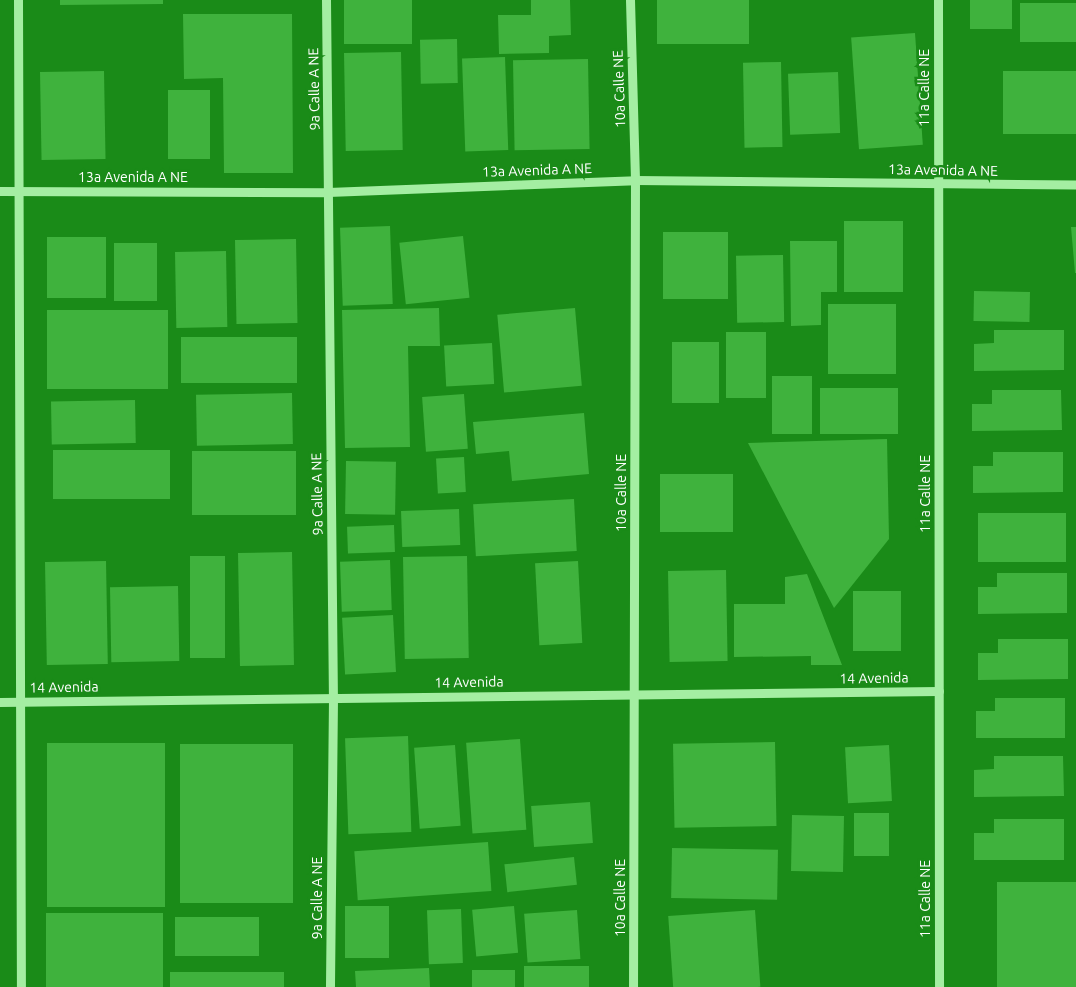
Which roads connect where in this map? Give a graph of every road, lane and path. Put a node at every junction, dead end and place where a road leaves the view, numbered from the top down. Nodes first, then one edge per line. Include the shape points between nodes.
1 (18, 0) edge
2 (326, 0) edge
3 (630, 0) edge
4 (938, 0) edge
5 (635, 180) junction
6 (938, 184) junction
7 (1076, 185) edge
8 (0, 191) edge
9 (19, 191) junction
10 (328, 192) junction
11 (939, 691) junction
12 (634, 694) junction
13 (333, 698) junction
14 (0, 702) edge
15 (20, 702) junction
16 (21, 987) edge
17 (330, 987) edge
18 (633, 987) edge
19 (939, 987) edge

1 - 9 street
2 - 10 street, 9a Calle A NE
3 - 5 street, 10a Calle NE
4 - 6 street, 11a Calle NE
5 - 6 street, 13a Avenida A NE
5 - 10 street, 13a Avenida A NE
5 - 12 street, 10a Calle NE
6 - 7 street, 13a Avenida A NE
6 - 11 street, 11a Calle NE
8 - 9 street, 13a Avenida A NE
9 - 10 street, 13a Avenida A NE
9 - 15 street
10 - 13 street, 9a Calle A NE
11 - 12 street, 14 Avenida
11 - 19 street, 11a Calle NE
12 - 13 street, 14 Avenida
12 - 18 street, 10a Calle NE
13 - 15 street, 14 Avenida
13 - 17 street, 9a Calle A NE
14 - 15 street, 14 Avenida
15 - 16 street

